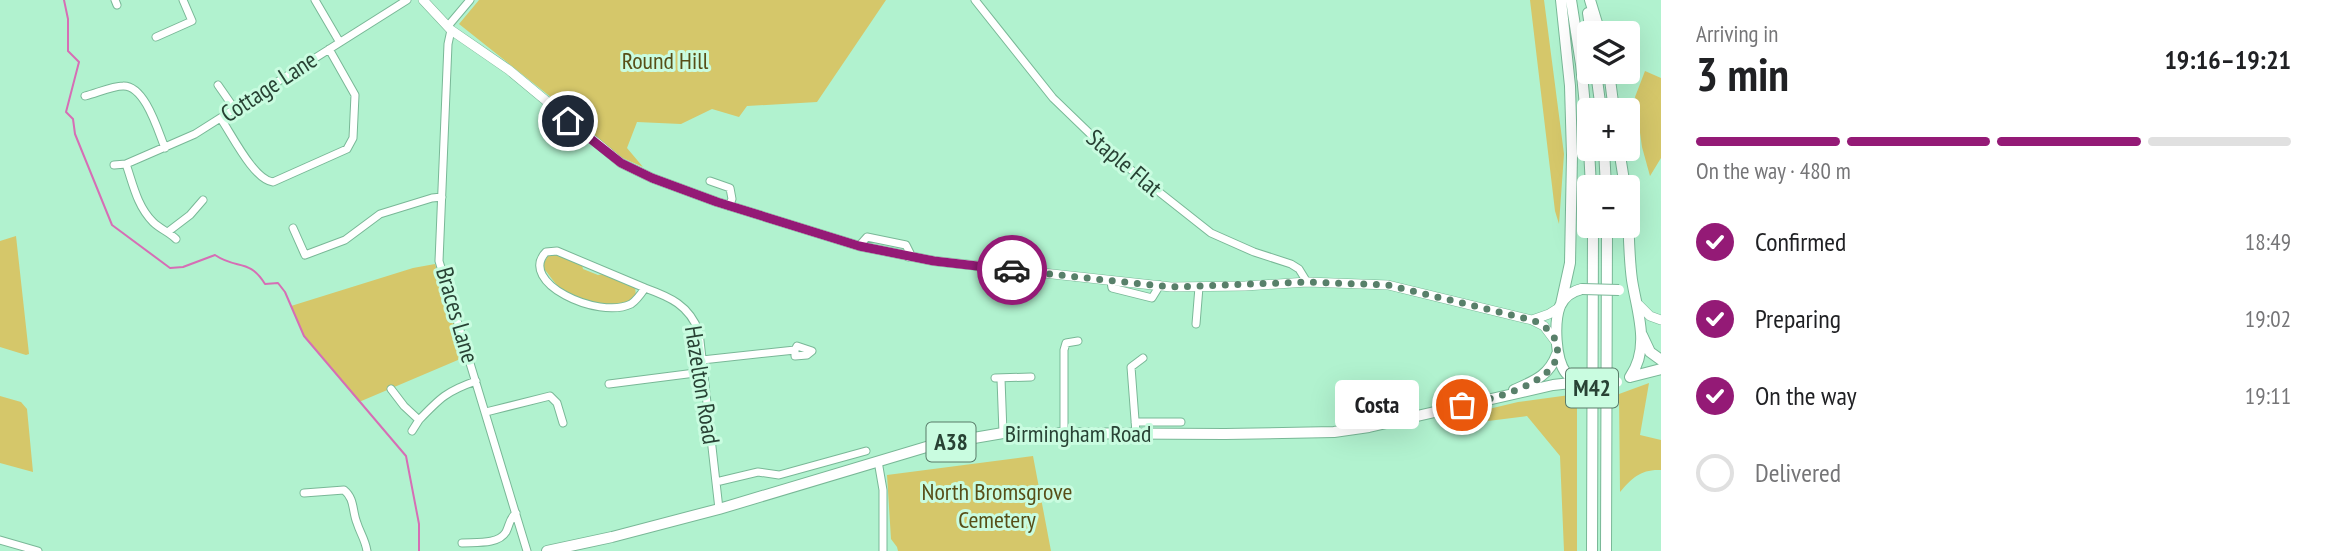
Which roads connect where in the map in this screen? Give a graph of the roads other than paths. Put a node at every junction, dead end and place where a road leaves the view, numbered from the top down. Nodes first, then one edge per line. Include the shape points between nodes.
1 (183, 0) edge
2 (315, 0) edge
3 (406, 0) edge
4 (423, 0) edge
5 (470, 0) edge
6 (975, 0) edge
7 (1561, 0) edge
8 (1571, 0) edge
9 (1588, 0) edge
10 (201, 16) dead end
11 (192, 21) junction
12 (1590, 21) edge
13 (1596, 21) edge
14 (449, 28) junction
15 (162, 37) dead end
16 (339, 41) junction
17 (329, 49) junction
18 (218, 85) dead end
19 (85, 96) dead end
20 (1584, 98) edge
21 (234, 108) junction
22 (221, 119) junction
23 (165, 148) junction
24 (126, 164) junction
25 (114, 165) dead end
26 (710, 181) dead end
27 (442, 197) junction
28 (203, 200) dead end
29 (729, 206) junction
30 (293, 228) dead end
31 (169, 232) junction
32 (1593, 238) edge
33 (1608, 238) edge
34 (1629, 238) edge
35 (176, 239) dead end
36 (1307, 282) junction
37 (1199, 287) junction
38 (645, 288) junction
39 (1638, 303) junction
40 (1560, 306) junction
41 (1532, 320) junction
42 (1661, 320) edge
43 (1196, 324) dead end
44 (1642, 334) junction
45 (1078, 341) dead end
46 (1557, 349) junction
47 (795, 350) dead end
48 (1143, 358) dead end
49 (702, 359) junction
50 (1661, 360) edge
51 (1661, 369) edge
52 (703, 372) junction
53 (1031, 377) dead end
54 (1630, 377) junction
55 (476, 381) junction
56 (1580, 382) junction
57 (609, 384) dead end
58 (391, 388) dead end
59 (1495, 398) junction
60 (486, 412) junction
61 (419, 421) junction
62 (1181, 422) dead end
63 (563, 424) dead end
64 (1135, 427) junction
65 (412, 431) dead end
66 (1003, 433) junction
67 (1064, 433) junction
68 (866, 450) dead end
69 (878, 461) junction
70 (716, 482) junction
71 (304, 493) dead end
72 (719, 509) junction
73 (516, 513) junction
74 (0, 540) edge
75 (462, 543) dead end
76 (38, 551) edge
77 (367, 551) edge
78 (527, 551) edge
79 (547, 551) edge
80 (883, 551) edge
81 (1592, 551) edge
82 (1606, 551) edge

1 - 11 street
2 - 16 street
3 - 16 street, Cottage Lane
4 - 14 main road
5 - 14 street
6 - 36 street, Staple Flat via 1054,98 1111,155 1211,233 1292,264
7 - 40 highway via 1570,86 1572,180 1570,263
8 - 20 highway
9 - 12 highway
9 - 13 highway
10 - 11 street
11 - 15 street
14 - 27 street, Braces Lane
14 - 29 main road via 509,70 621,163
16 - 17 street, Cottage Lane
17 - 21 street, Cottage Lane
17 - 22 street via 355,95 353,138 347,149 269,182 255,170
18 - 21 street
19 - 23 street via 124,86 135,89 144,98
21 - 22 street, Cottage Lane
22 - 23 street, Cottage Lane
23 - 24 street, Cottage Lane
24 - 25 street, Cottage Lane
24 - 31 street via 141,207
26 - 29 street via 730,188
27 - 30 street via 380,214 345,240 305,255
27 - 55 street, Braces Lane via 439,261
28 - 31 street
29 - 37 main road via 908,257 1111,282
31 - 35 street
32 - 81 highway, M42
33 - 82 highway, M42
34 - 39 highway
36 - 37 main road
36 - 41 main road via 1388,285
37 - 43 street
38 - 38 street, Hazelton Road via 629,305 600,308 561,295 540,268 540,260 546,251 557,251
38 - 49 street, Hazelton Road via 670,297 689,312 699,332
39 - 40 highway, bridge via 1619,290 1582,289
39 - 42 main road
39 - 44 highway
40 - 41 main road
40 - 46 highway
41 - 46 main road via 1545,326
42 - 44 main road
44 - 50 highway via 1650,352
44 - 54 highway
45 - 67 street via 1066,343 1064,350
46 - 56 highway via 1567,374
46 - 59 highway, Birmingham Road / A38 via 1551,369 1542,377
47 - 49 street
48 - 64 street via 1131,367
49 - 52 street, Hazelton Road
51 - 54 highway
52 - 57 street
52 - 70 street, Hazelton Road
53 - 66 street via 998,379
54 - 56 highway, bridge via 1617,382
55 - 60 street, Braces Lane
55 - 61 street via 442,395
56 - 59 highway, Birmingham Road / A38
58 - 61 street
59 - 64 highway, Birmingham Road / A38 via 1334,432 1225,434
60 - 63 street via 550,396
60 - 73 street, Braces Lane
61 - 65 street
62 - 64 street
64 - 67 highway, Birmingham Road / A38
66 - 67 highway, Birmingham Road / A38
66 - 69 highway, Birmingham Road / A38 via 933,445
68 - 70 street via 779,475 758,472
69 - 72 highway, Birmingham Road / A38
69 - 80 street
70 - 72 street, Hazelton Road
71 - 77 street via 344,490 351,495
72 - 79 highway, Birmingham Road / A38
73 - 75 street via 500,538
73 - 78 street, Braces Lane
74 - 76 street

